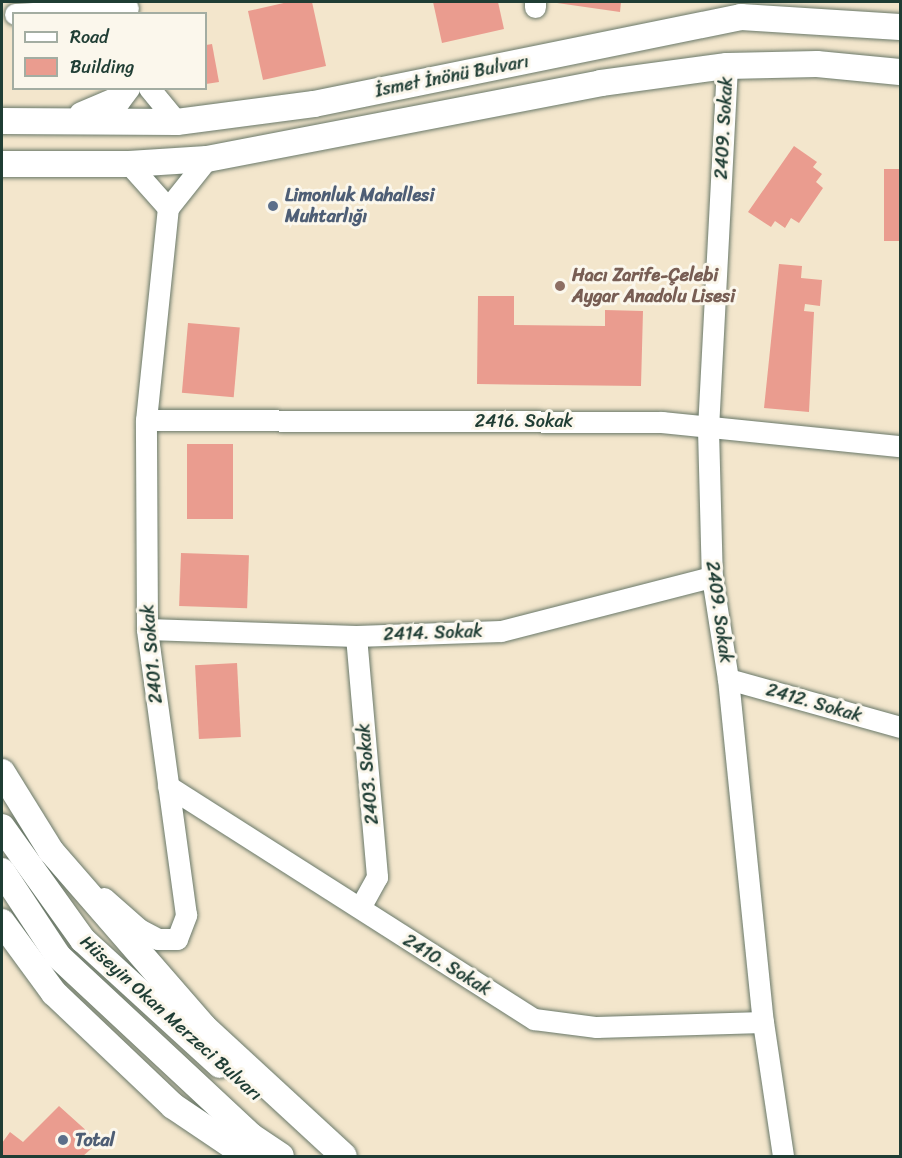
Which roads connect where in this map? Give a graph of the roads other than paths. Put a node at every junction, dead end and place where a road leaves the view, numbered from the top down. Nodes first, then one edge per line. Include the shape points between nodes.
1 (128, 8) edge
2 (742, 9) edge
3 (52, 12) edge
4 (900, 27) edge
5 (727, 66) junction
6 (900, 72) edge
7 (126, 90) edge
8 (151, 90) edge
9 (73, 119) junction
10 (2, 121) edge
11 (177, 122) junction
12 (207, 159) junction
13 (2, 164) edge
14 (129, 164) junction
15 (168, 208) junction
16 (146, 420) junction
17 (708, 429) junction
18 (900, 446) edge
19 (712, 577) junction
20 (147, 629) junction
21 (356, 636) junction
22 (728, 679) junction
23 (900, 728) edge
24 (2, 772) edge
25 (168, 786) junction
26 (2, 827) edge
27 (51, 851) junction
28 (2, 871) edge
29 (360, 908) junction
30 (2, 922) edge
31 (763, 1022) junction
32 (247, 1156) edge
33 (281, 1156) edge
34 (343, 1156) edge
35 (783, 1156) edge

1 - 3 street
2 - 4 main road, İsmet İnönü Bulvarı
2 - 11 main road, İsmet İnönü Bulvarı via 314,104
5 - 6 main road, İsmet İnönü Bulvarı via 817,64
5 - 12 main road, İsmet İnönü Bulvarı via 601,83
5 - 17 street, 2409. Sokak
7 - 9 main road via 118,100
8 - 11 street
9 - 10 main road, İsmet İnönü Bulvarı
9 - 11 main road, İsmet İnönü Bulvarı
12 - 14 main road, İsmet İnönü Bulvarı
12 - 15 street
13 - 14 main road, İsmet İnönü Bulvarı
14 - 15 street
15 - 16 street, 2401. Sokak
16 - 17 street, 2416. Sokak via 662,422
16 - 20 street, 2401. Sokak
17 - 18 street, 2416. Sokak
17 - 19 street, 2409. Sokak
19 - 21 street, 2414. Sokak via 501,631
19 - 22 street, 2409. Sokak
20 - 21 street, 2414. Sokak
20 - 25 street, 2401. Sokak
21 - 29 street, 2403. Sokak via 377,877
22 - 23 street, 2412. Sokak
22 - 31 street, 2409. Sokak
24 - 27 main road
25 - 27 street, 2401. Sokak via 186,915 177,939 158,939 140,929
25 - 29 street, 2410. Sokak
26 - 34 main road, Hüseyin Okan Merzeci Bulvarı via 83,940 293,1129
27 - 34 main road via 209,1032
28 - 33 main road, Hüseyin Okan Merzeci Bulvarı via 58,956 251,1136
29 - 31 street, 2410. Sokak via 534,1019 596,1027
30 - 32 main road via 54,993 173,1106
31 - 35 street, 2409. Sokak

